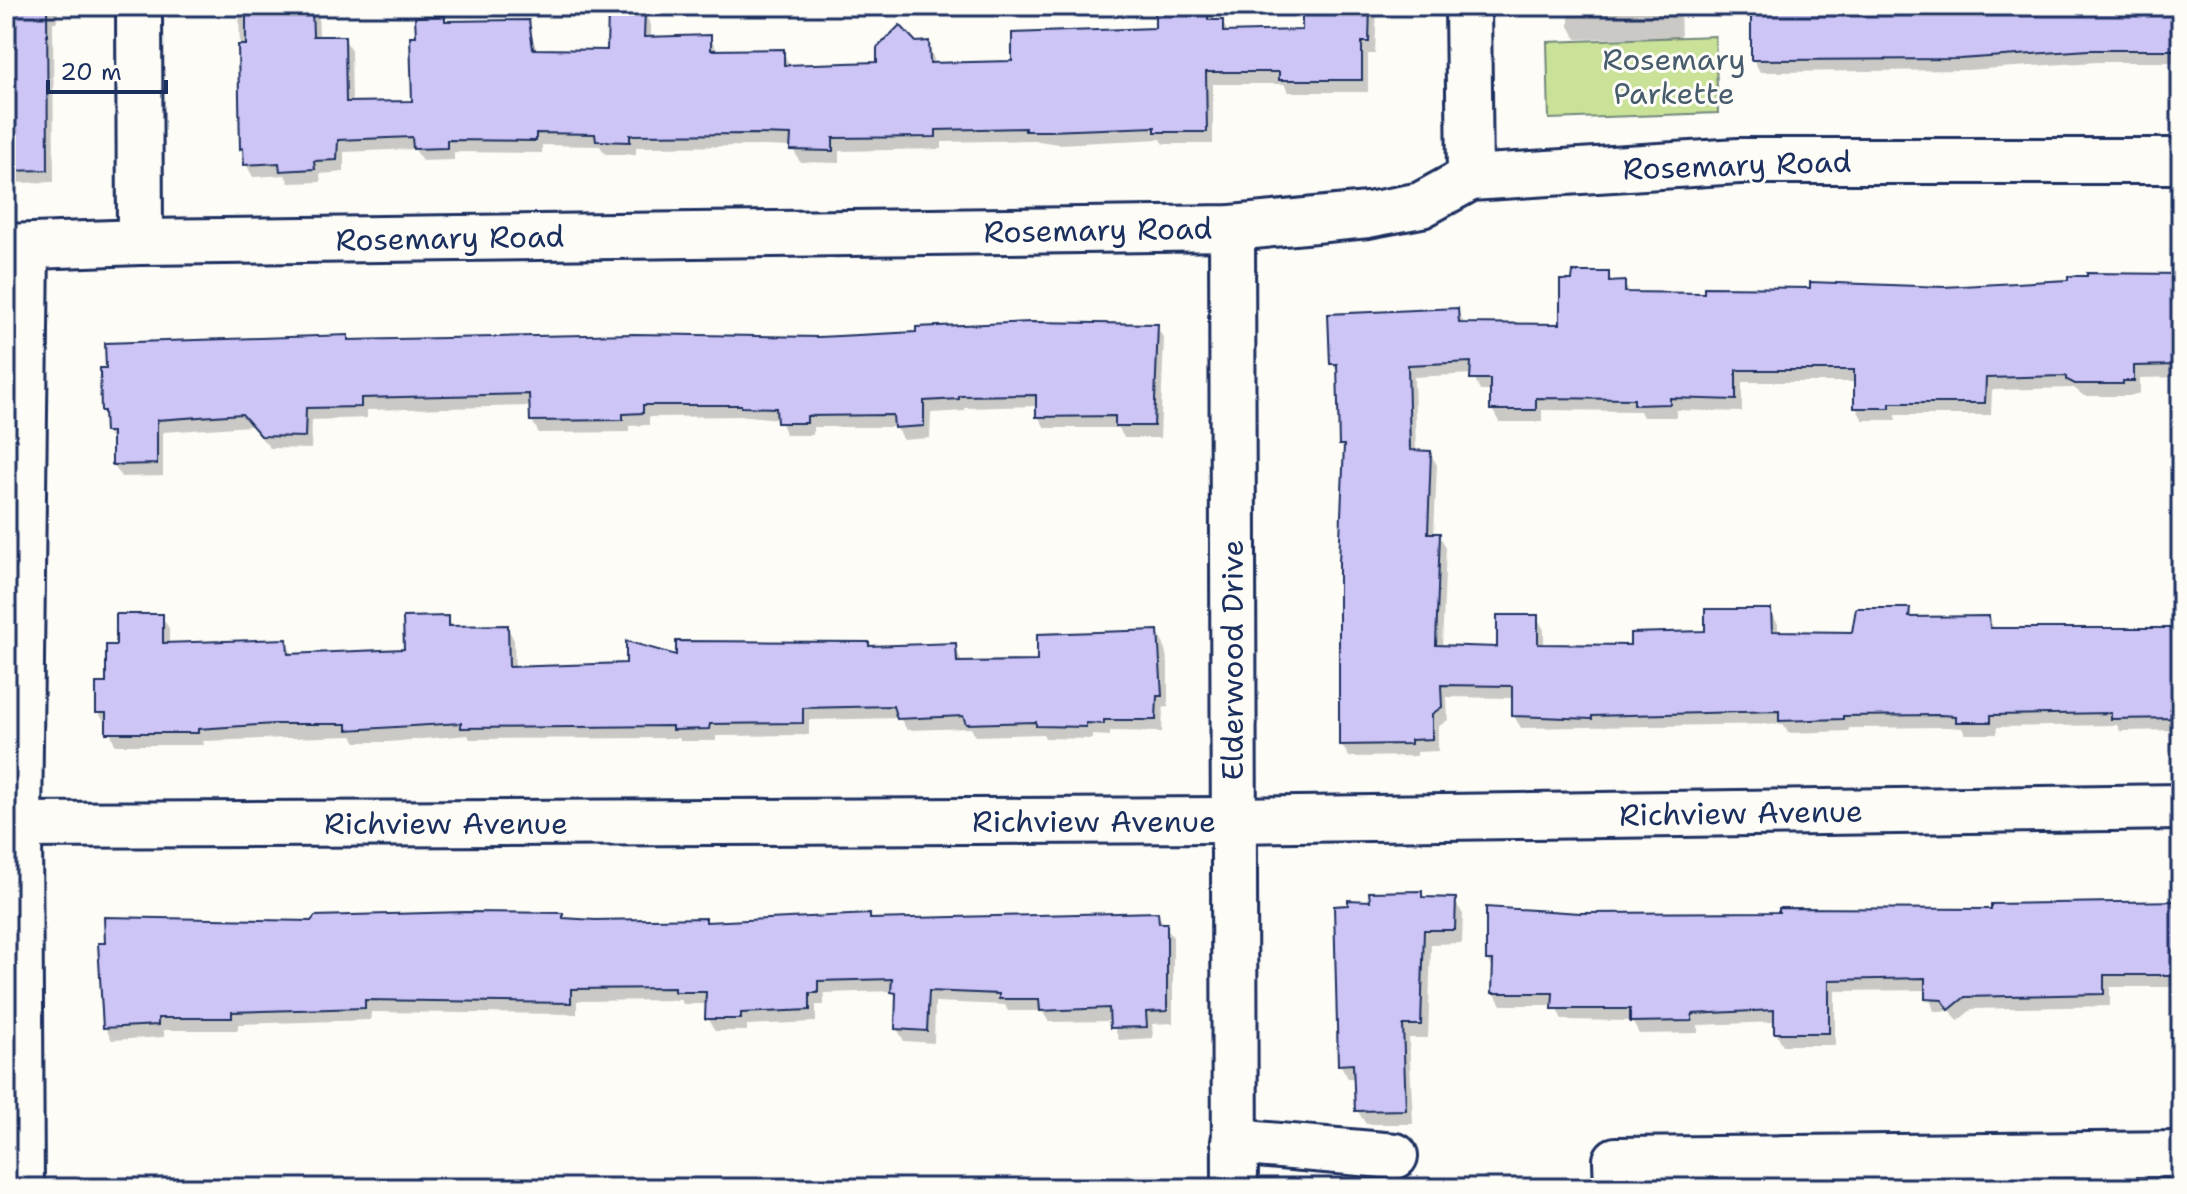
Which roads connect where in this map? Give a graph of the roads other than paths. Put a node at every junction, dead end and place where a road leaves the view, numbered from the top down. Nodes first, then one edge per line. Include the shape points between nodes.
1 (139, 6) edge
2 (1468, 6) edge
3 (2181, 161) edge
4 (1470, 178) junction
5 (1232, 228) junction
6 (140, 242) junction
7 (16, 247) edge
8 (2181, 807) edge
9 (1233, 820) junction
10 (12, 825) edge
11 (1234, 1142) junction
12 (2181, 1154) edge
13 (1395, 1156) dead end
14 (21, 1188) edge
15 (1235, 1188) edge
16 (1617, 1188) edge

1 - 6 street
2 - 4 street
3 - 4 street, Rosemary Road via 1739,161
4 - 5 street, Rosemary Road via 1421,205
5 - 6 street, Rosemary Road
5 - 9 street, Elderwood Drive
6 - 7 street, Rosemary Road
7 - 10 street
8 - 9 street, Richview Avenue
9 - 10 street, Richview Avenue
9 - 11 street, Elderwood Drive
10 - 14 street
11 - 13 street
11 - 15 street, Elderwood Drive
12 - 16 street via 1616,1160

